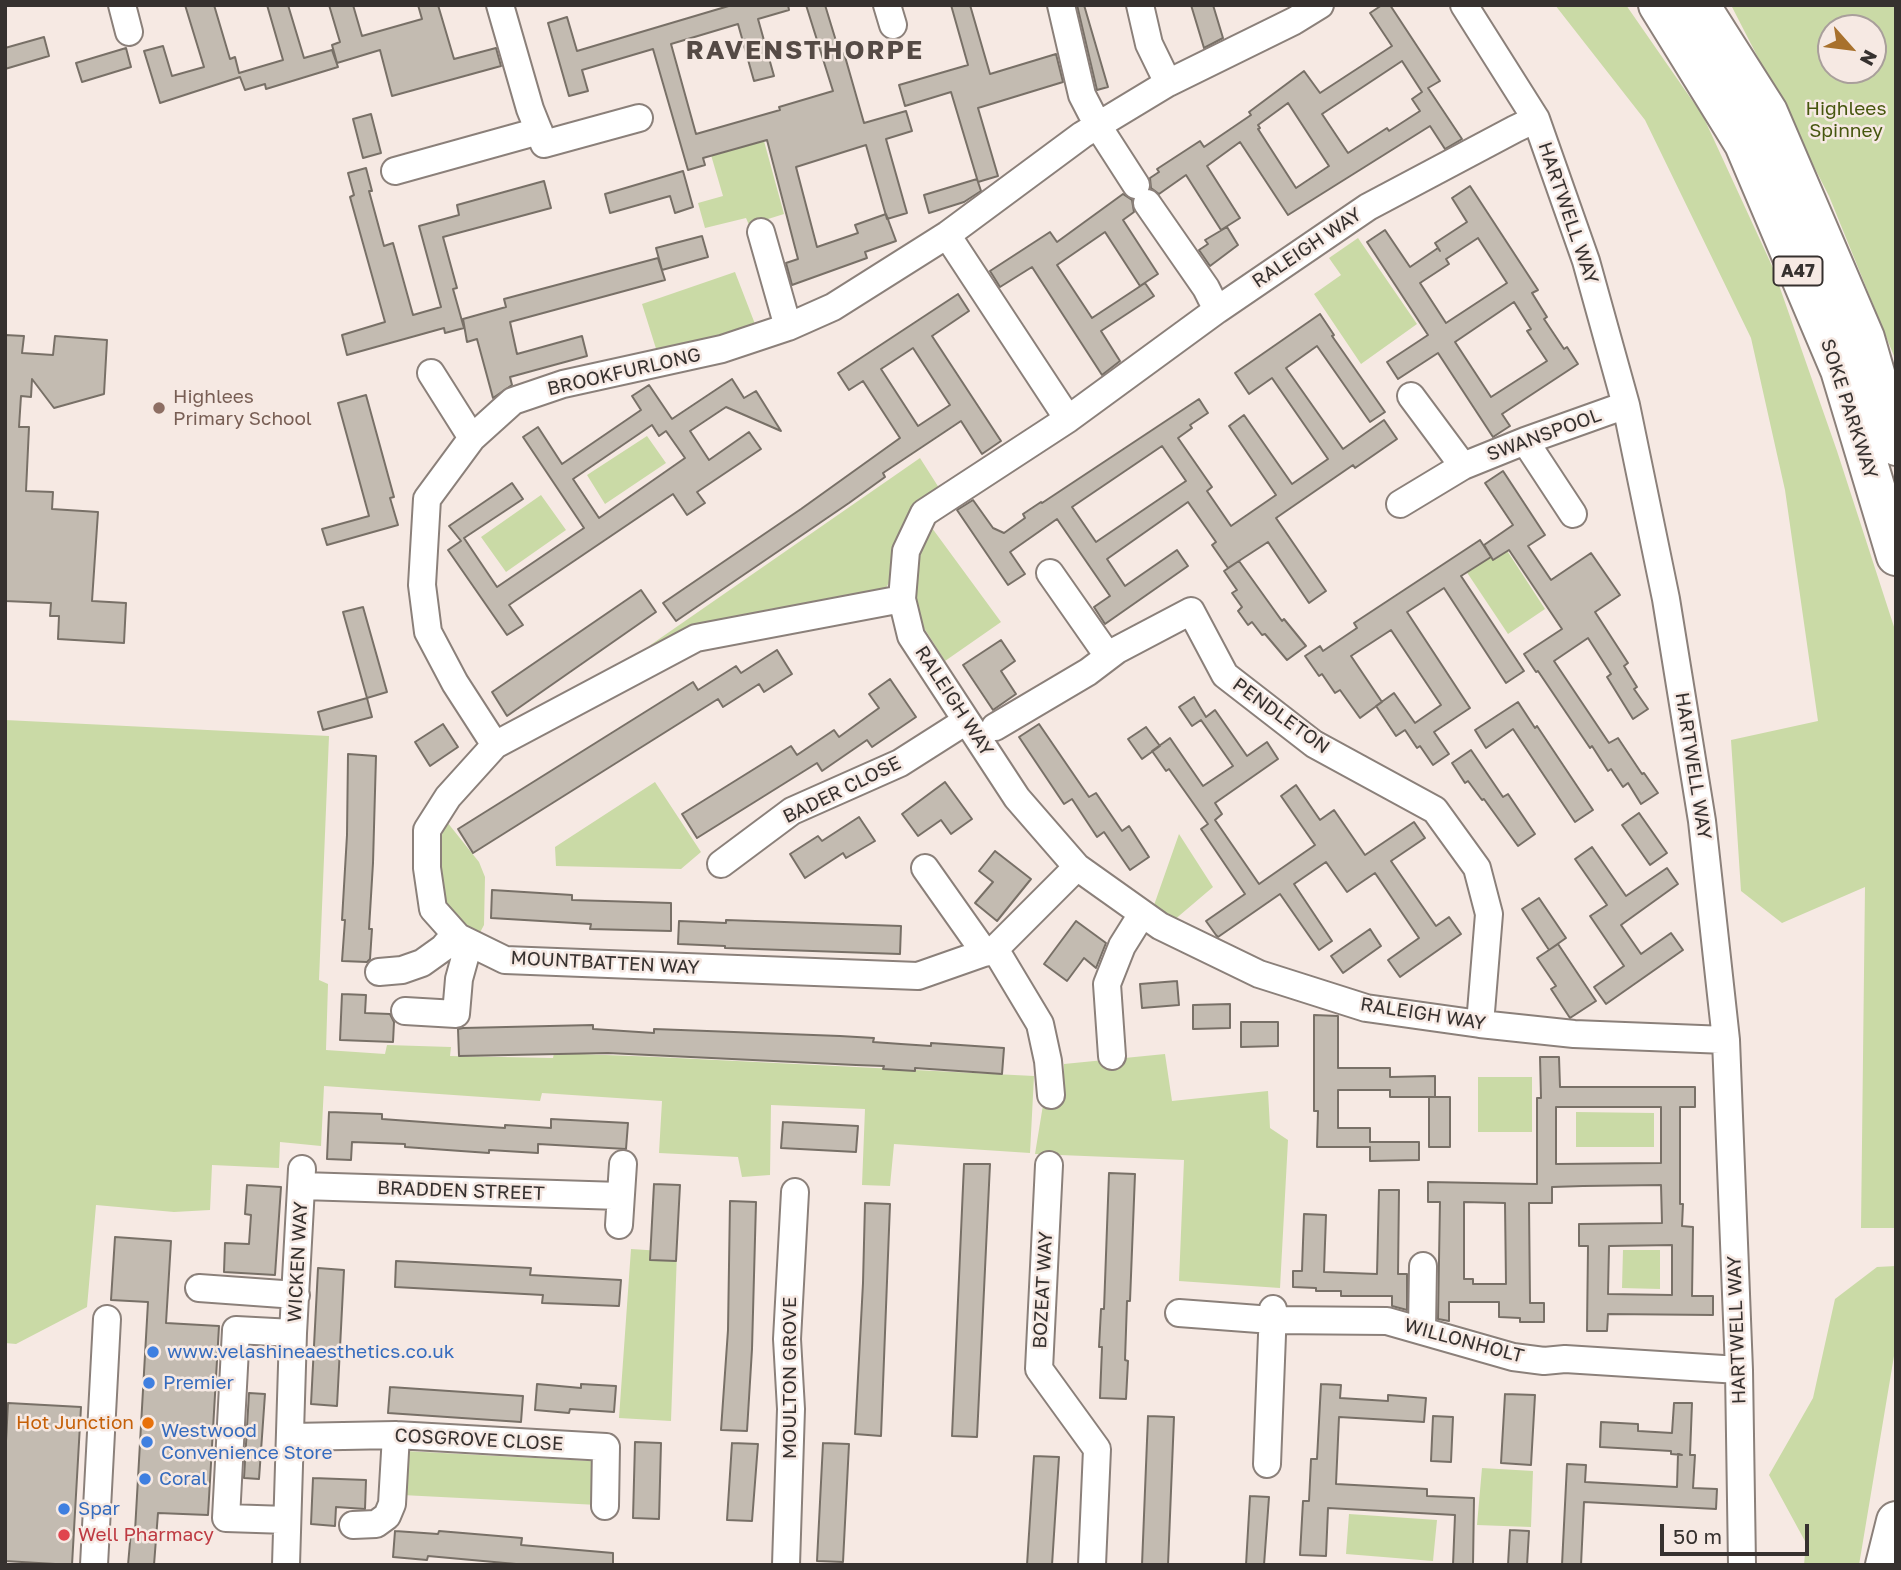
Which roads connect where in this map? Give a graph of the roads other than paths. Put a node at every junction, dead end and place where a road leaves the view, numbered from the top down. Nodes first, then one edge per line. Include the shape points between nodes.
1 (104, 5) edge
2 (122, 5) edge
3 (500, 5) edge
4 (1061, 5) edge
5 (1140, 5) edge
6 (1320, 5) edge
7 (1464, 5) edge
8 (1658, 5) edge
9 (1700, 5) edge
10 (129, 32) dead end
11 (1168, 83) junction
12 (639, 118) dead end
13 (1536, 120) junction
14 (1090, 130) junction
15 (540, 131) junction
16 (395, 172) dead end
17 (761, 232) dead end
18 (947, 235) junction
19 (1217, 310) junction
20 (788, 327) junction
21 (430, 373) dead end
22 (1411, 396) dead end
23 (1626, 405) junction
24 (1068, 419) junction
25 (472, 438) junction
26 (1525, 441) junction
27 (1896, 446) edge
28 (1463, 466) junction
29 (1400, 504) dead end
30 (1573, 514) dead end
31 (1896, 556) edge
32 (1050, 573) dead end
33 (902, 599) junction
34 (1108, 656) junction
35 (966, 721) junction
36 (995, 727) dead end
37 (495, 746) junction
38 (721, 864) dead end
39 (1077, 867) junction
40 (925, 868) dead end
41 (1142, 914) junction
42 (462, 938) junction
43 (990, 951) junction
44 (379, 972) dead end
45 (405, 1012) dead end
46 (1480, 1024) junction
47 (1727, 1040) junction
48 (1112, 1056) dead end
49 (1051, 1095) dead end
50 (623, 1164) dead end
51 (1049, 1165) dead end
52 (302, 1177) joint
53 (795, 1192) dead end
54 (620, 1196) junction
55 (619, 1226) dead end
56 (1423, 1266) dead end
57 (199, 1288) dead end
58 (296, 1295) junction
59 (1179, 1313) dead end
60 (1273, 1314) junction
61 (107, 1319) dead end
62 (1422, 1330) junction
63 (293, 1333) junction
64 (1739, 1370) junction
65 (397, 1435) junction
66 (291, 1437) junction
67 (1267, 1464) dead end
68 (605, 1506) dead end
69 (287, 1520) junction
70 (1896, 1521) edge
71 (353, 1525) dead end
72 (94, 1565) edge
73 (286, 1565) edge
74 (786, 1565) edge
75 (1092, 1565) edge
76 (1742, 1565) edge
77 (1885, 1565) edge

1 - 2 street
2 - 10 street
3 - 15 street
4 - 14 street
5 - 11 street via 1149,44
6 - 11 street, BROOKFURLONG
7 - 13 street, HARTWELL WAY
8 - 31 highway, SOKE PARKWAY / A47 via 1744,144 1840,370
9 - 27 highway, SOKE PARKWAY / A47 via 1768,112 1865,338
11 - 14 street, BROOKFURLONG
12 - 15 street via 544,144
13 - 19 street, RALEIGH WAY via 1368,207
13 - 23 street, HARTWELL WAY via 1586,261
14 - 18 street, BROOKFURLONG
14 - 19 street via 1141,194
15 - 16 street
17 - 20 street
18 - 20 street, BROOKFURLONG via 833,307
18 - 24 street
19 - 24 street, RALEIGH WAY
20 - 25 street, BROOKFURLONG via 722,349 564,384 513,401
21 - 25 street
22 - 28 street
23 - 26 street, SWANSPOOL
23 - 47 street, HARTWELL WAY via 1666,599 1702,821
24 - 33 street, RALEIGH WAY via 924,513 906,551
25 - 37 street, BROOKFURLONG via 427,499 422,585 428,632
26 - 28 street, SWANSPOOL
26 - 30 street
28 - 29 street, SWANSPOOL
32 - 34 street
33 - 35 street, RALEIGH WAY via 911,636
33 - 37 street, MOUNTBATTEN WAY via 696,638
34 - 36 street, PENDLETON
34 - 46 street, PENDLETON via 1191,611 1225,675 1314,744 1435,810 1477,868 1489,914
35 - 38 street, BADER CLOSE via 900,763 792,811
35 - 39 street, RALEIGH WAY via 1017,798
37 - 42 street, MOUNTBATTEN WAY via 448,797 427,830 433,909
39 - 41 street, RALEIGH WAY
39 - 43 street, MOUNTBATTEN WAY
40 - 43 street
41 - 46 street, RALEIGH WAY via 1259,974 1366,1008
41 - 48 street via 1122,946 1107,984
42 - 43 street, MOUNTBATTEN WAY via 505,960 918,976
42 - 44 street via 422,963
42 - 45 street via 457,1014
43 - 49 street via 1040,1024
46 - 47 street, RALEIGH WAY via 1574,1034
47 - 64 street, HARTWELL WAY
50 - 54 street
51 - 75 street, BOZEAT WAY via 1038,1369 1097,1449
52 - 54 street, BRADDEN STREET
52 - 58 street, WICKEN WAY
53 - 74 street, MOULTON GROVE
54 - 55 street
56 - 62 street
57 - 58 street
58 - 63 street, WICKEN WAY
59 - 60 street, WILLONHOLT
60 - 62 street, WILLONHOLT via 1387,1321
60 - 67 street
61 - 72 street
62 - 64 street, WILLONHOLT via 1513,1357 1544,1361
63 - 66 street, WICKEN WAY
63 - 69 street via 236,1330 226,1518
64 - 76 street, HARTWELL WAY
65 - 66 street, COSGROVE CLOSE
65 - 68 street, COSGROVE CLOSE via 606,1447
65 - 71 street via 387,1516 376,1524
66 - 69 street, WICKEN WAY
69 - 73 street, WICKEN WAY
70 - 77 highway

